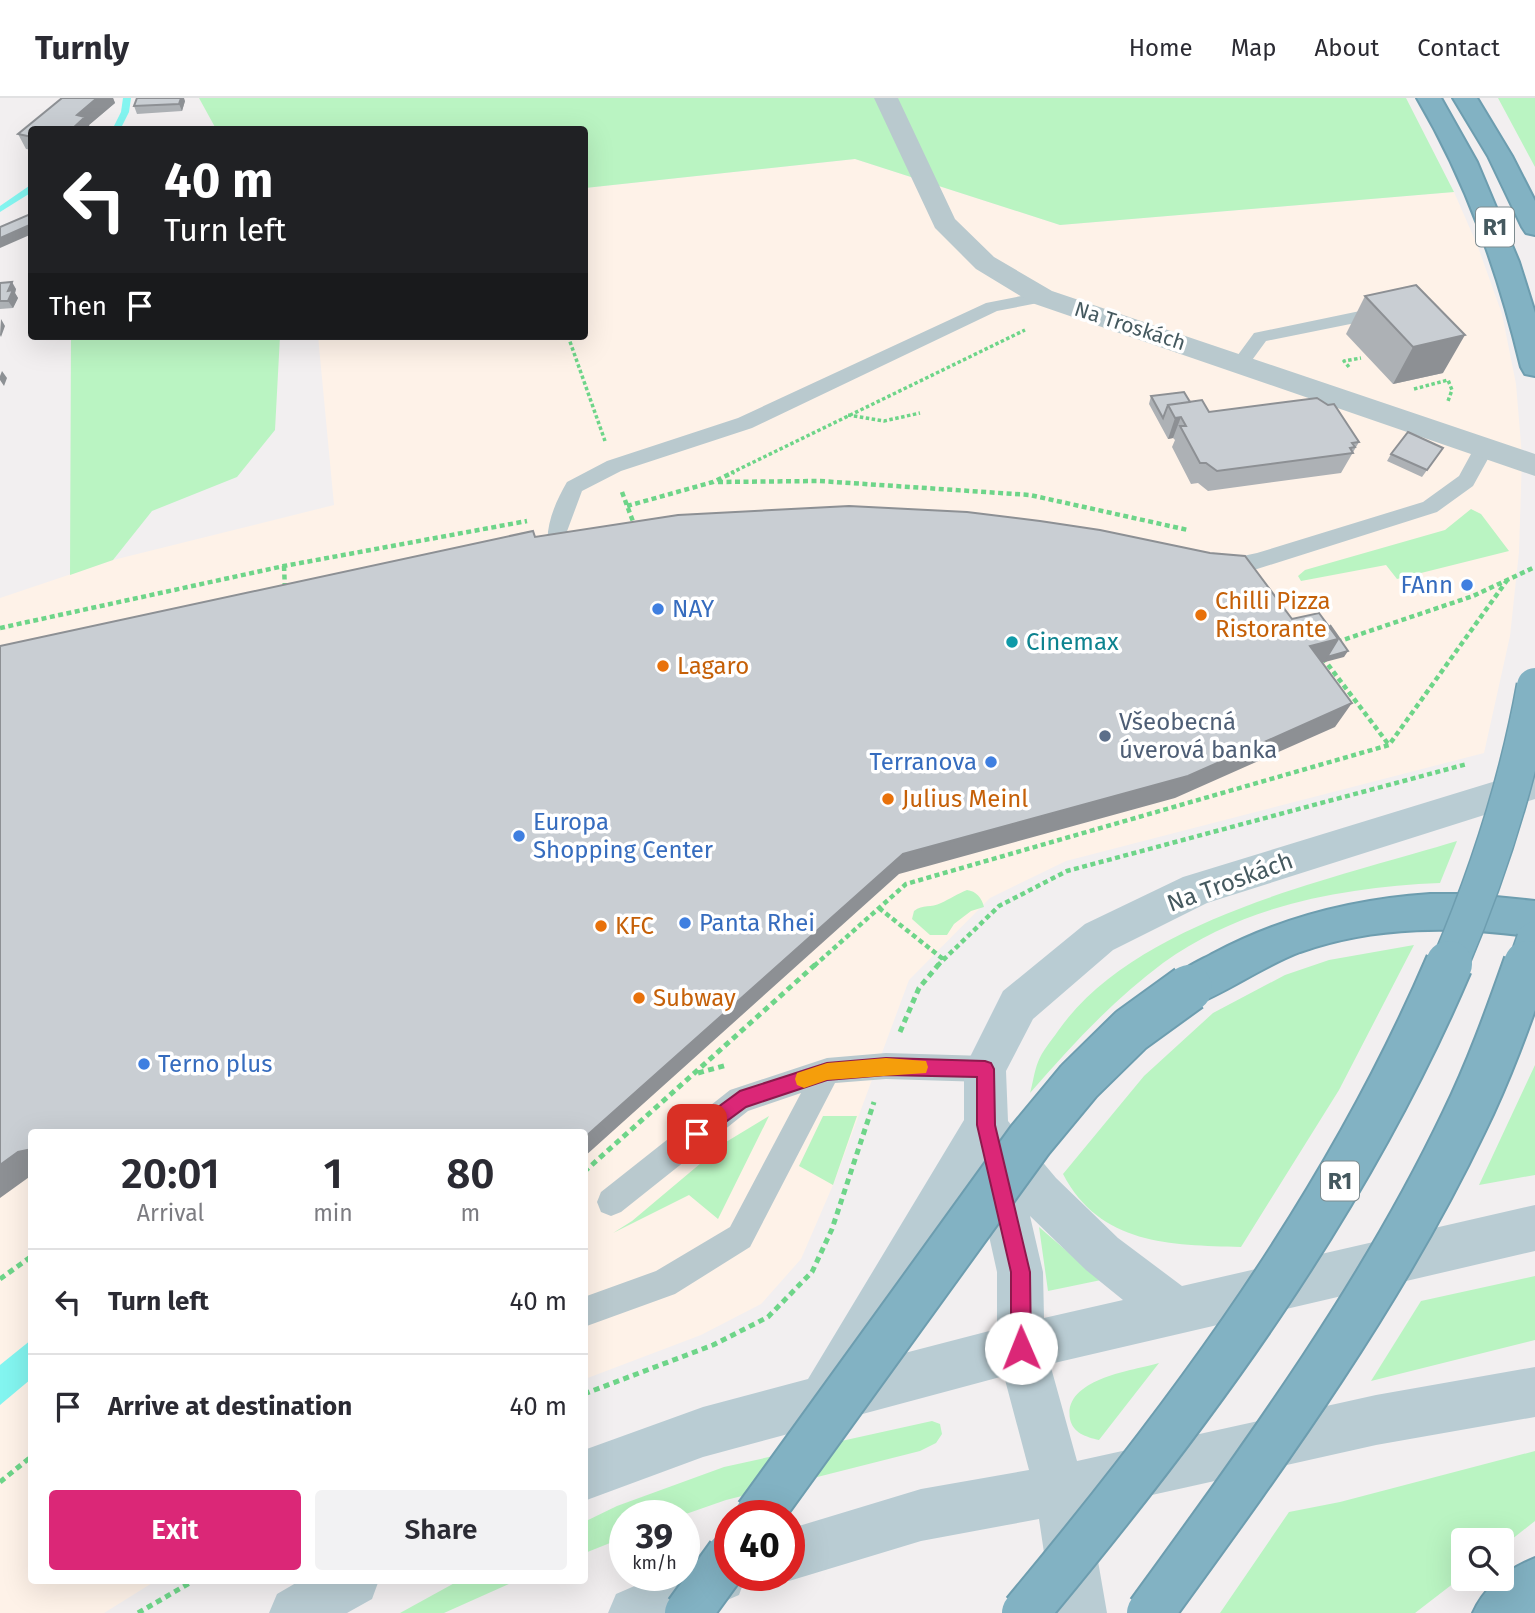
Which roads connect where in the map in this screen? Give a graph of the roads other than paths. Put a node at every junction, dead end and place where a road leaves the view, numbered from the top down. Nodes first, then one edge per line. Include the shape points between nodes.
1 (886, 98) edge
2 (1429, 98) edge
3 (1465, 98) edge
4 (1535, 227) edge
5 (1042, 297) junction
6 (1406, 308) edge
7 (1241, 363) junction
8 (1535, 367) edge
9 (1374, 409) junction
10 (1324, 411) edge
11 (1484, 448) junction
12 (1535, 465) edge
13 (561, 559) edge
14 (1194, 572) edge
15 (1535, 686) edge
16 (1535, 783) edge
17 (1535, 919) edge
18 (1535, 940) edge
19 (985, 1069) junction
20 (827, 1072) junction
21 (986, 1125) junction
22 (611, 1202) dead end
23 (1535, 1228) edge
24 (588, 1311) edge
25 (1176, 1311) junction
26 (1021, 1348) junction
27 (1535, 1392) edge
28 (821, 1400) junction
29 (588, 1475) edge
30 (1060, 1490) junction
31 (770, 1500) edge
32 (805, 1550) edge
33 (714, 1577) edge
34 (714, 1580) edge
35 (347, 1584) edge
36 (1535, 1584) edge
37 (296, 1613) edge
38 (635, 1613) edge
39 (688, 1613) edge
40 (1026, 1613) edge
41 (1080, 1613) edge
42 (1150, 1613) edge
43 (1500, 1613) edge

1 - 5 street, Na Troskách via 944,222 985,263
2 - 8 highway, R1 via 1493,222 1514,280
3 - 4 highway, R1
5 - 7 street, Na Troskách
5 - 13 lane via 992,307 745,422 614,466 573,487 556,534
6 - 7 lane via 1260,337
7 - 9 street, Na Troskách
9 - 10 lane
9 - 11 street, Na Troskách
11 - 12 street, Na Troskách
11 - 14 lane via 1466,481 1430,507 1257,561
15 - 40 highway, R1, bridge via 1490,862 1457,951 1418,1041 1367,1135 1244,1334 1080,1550
16 - 19 main road, Na Troskách via 1197,889 1099,937 1018,1004
17 - 31 highway, bridge via 1426,911 1340,922 1263,949 1189,988 1132,1030 1079,1081 1030,1140
18 - 42 highway, bridge via 1485,1073 1380,1280 1309,1391
19 - 20 lane via 886,1066
19 - 21 main road
20 - 22 lane via 740,1100
20 - 24 lane via 740,1237 664,1283
21 - 25 main road via 1040,1194 1102,1254
21 - 26 main road via 1020,1272
21 - 28 main road
23 - 25 main road
25 - 26 main road
26 - 28 main road
26 - 30 main road
27 - 30 main road via 1376,1420
28 - 29 main road via 703,1432
30 - 32 main road via 921,1516
30 - 41 main road
33 - 39 highway, bridge
34 - 38 main road
35 - 37 main road
36 - 43 highway

